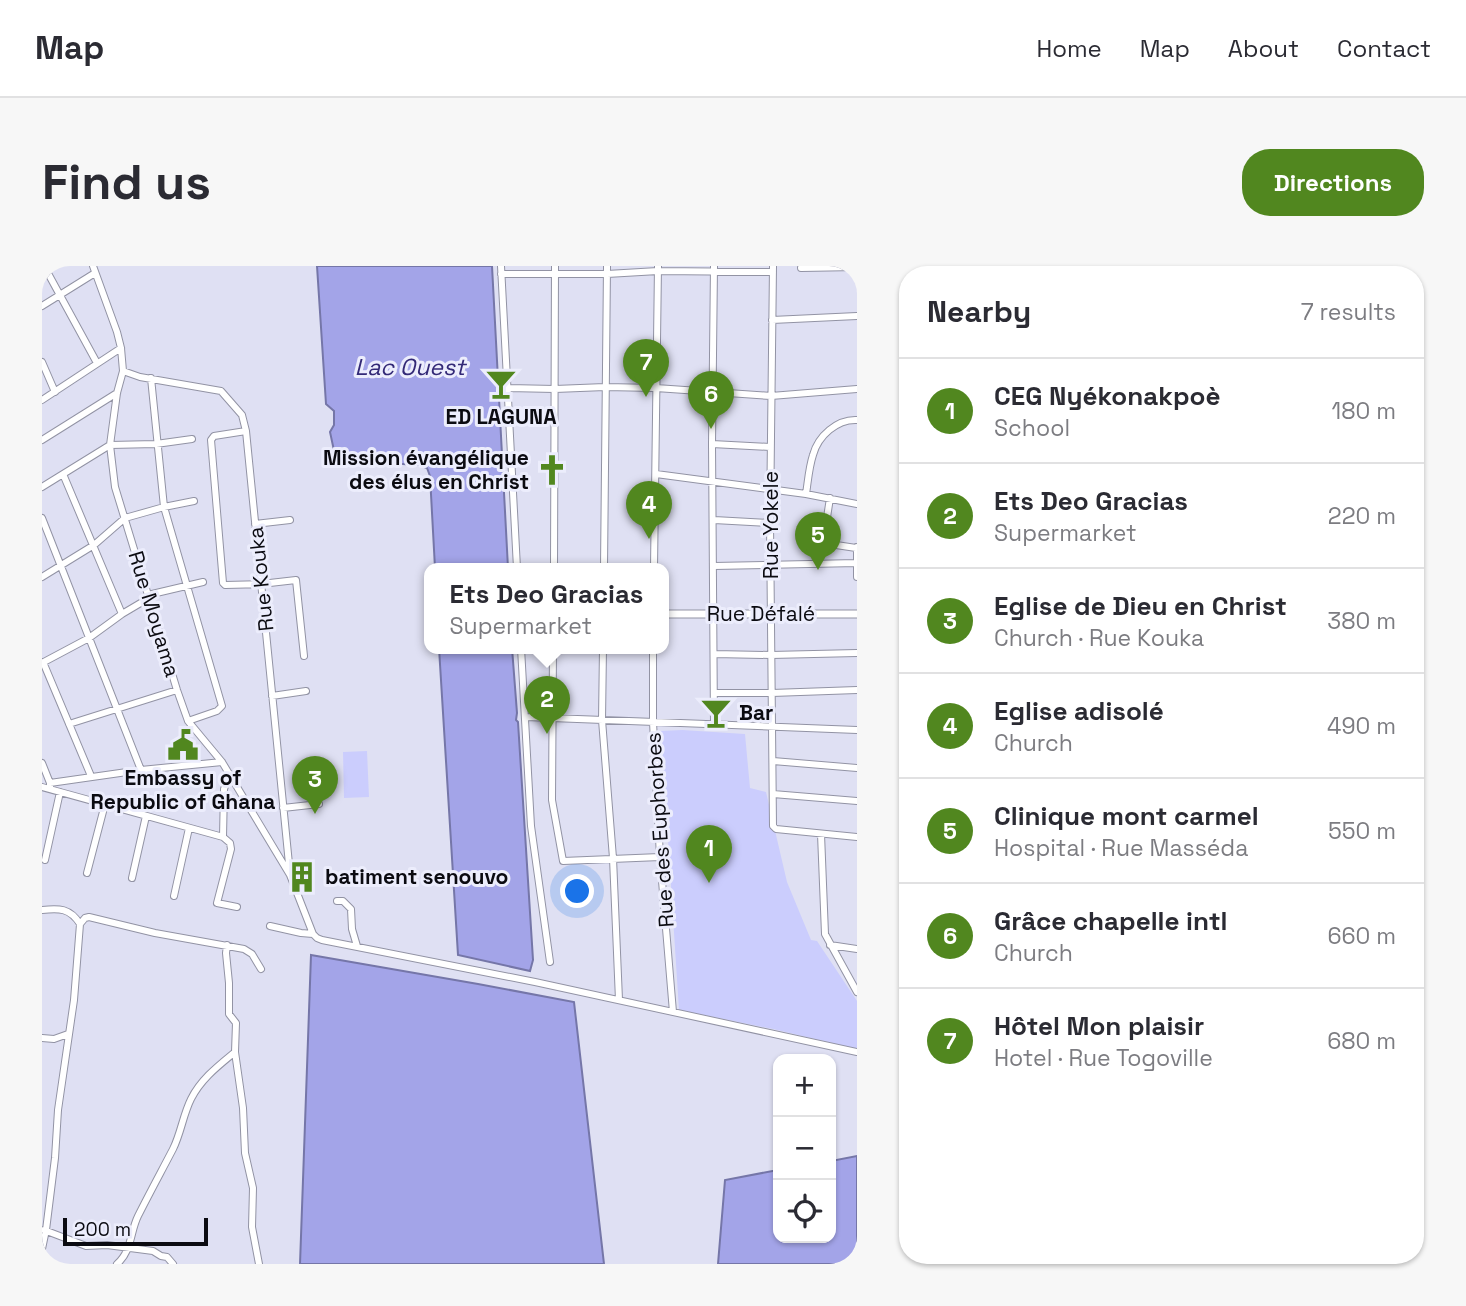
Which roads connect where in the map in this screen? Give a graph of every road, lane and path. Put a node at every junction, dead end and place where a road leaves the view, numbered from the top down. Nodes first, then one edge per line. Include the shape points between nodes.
1 (44, 266) edge
2 (607, 266) edge
3 (819, 267) edge
4 (857, 267) edge
5 (801, 268) dead end
6 (94, 269) edge
7 (658, 269) edge
8 (714, 269) edge
9 (773, 269) edge
10 (501, 270) edge
11 (555, 270) edge
12 (607, 274) junction
13 (60, 296) junction
14 (42, 306) edge
15 (857, 316) edge
16 (772, 320) junction
17 (121, 348) junction
18 (42, 362) edge
19 (97, 363) junction
20 (122, 371) junction
21 (150, 378) junction
22 (605, 387) junction
23 (507, 388) junction
24 (656, 388) junction
25 (555, 389) junction
26 (857, 389) edge
27 (55, 392) junction
28 (117, 393) junction
29 (714, 393) junction
30 (771, 396) junction
31 (42, 400) edge
32 (857, 420) edge
33 (246, 431) junction
34 (192, 439) dead end
35 (42, 440) edge
36 (156, 444) junction
37 (712, 444) junction
38 (110, 445) junction
39 (770, 447) junction
40 (63, 474) junction
41 (656, 474) junction
42 (714, 482) junction
43 (42, 486) edge
44 (770, 490) junction
45 (806, 494) junction
46 (830, 498) junction
47 (194, 501) dead end
48 (857, 504) edge
49 (164, 507) junction
50 (42, 518) edge
51 (125, 518) junction
52 (290, 520) dead end
53 (714, 520) junction
54 (770, 523) junction
55 (255, 524) junction
56 (94, 545) junction
57 (857, 547) edge
58 (517, 563) edge
59 (554, 563) edge
60 (604, 563) edge
61 (654, 563) edge
62 (857, 563) edge
63 (61, 566) junction
64 (714, 566) junction
65 (771, 566) junction
66 (42, 577) edge
67 (857, 577) edge
68 (203, 582) dead end
69 (261, 584) junction
70 (187, 585) junction
71 (149, 598) junction
72 (122, 614) junction
73 (669, 614) edge
74 (713, 614) junction
75 (771, 614) junction
76 (857, 614) edge
77 (89, 638) junction
78 (857, 653) edge
79 (521, 654) edge
80 (553, 654) edge
81 (603, 654) edge
82 (653, 654) edge
83 (714, 654) junction
84 (771, 655) junction
85 (304, 656) dead end
86 (42, 662) edge
87 (177, 690) junction
88 (857, 690) edge
89 (306, 691) dead end
90 (714, 693) junction
91 (772, 693) junction
92 (272, 696) junction
93 (118, 709) junction
94 (526, 717) junction
95 (553, 718) junction
96 (603, 720) junction
97 (188, 721) junction
98 (653, 722) junction
99 (69, 724) junction
100 (714, 725) junction
101 (772, 727) junction
102 (857, 730) edge
103 (773, 761) junction
104 (42, 762) edge
105 (222, 762) junction
106 (857, 768) edge
107 (141, 770) junction
108 (230, 774) junction
109 (91, 776) junction
110 (47, 786) edge
111 (60, 792) junction
112 (774, 794) junction
113 (857, 801) edge
114 (105, 804) junction
115 (319, 804) dead end
116 (283, 808) junction
117 (146, 816) junction
118 (189, 828) junction
119 (821, 834) junction
120 (223, 837) junction
121 (857, 837) edge
122 (660, 857) junction
123 (612, 858) junction
124 (46, 860) dead end
125 (87, 873) dead end
126 (290, 876) junction
127 (132, 878) dead end
128 (174, 896) dead end
129 (337, 901) dead end
130 (237, 907) dead end
131 (42, 909) edge
132 (80, 923) junction
133 (270, 926) dead end
134 (313, 934) junction
135 (228, 945) junction
136 (830, 945) junction
137 (357, 946) junction
138 (857, 949) edge
139 (550, 961) dead end
140 (261, 969) dead end
141 (857, 992) edge
142 (619, 1000) junction
143 (673, 1012) junction
144 (68, 1034) junction
145 (42, 1038) edge
146 (234, 1052) junction
147 (857, 1052) edge
148 (44, 1230) edge
149 (129, 1248) junction
150 (42, 1249) edge
151 (117, 1264) edge
152 (173, 1264) edge
153 (259, 1264) edge

1 - 13 street
2 - 12 street
3 - 4 street
3 - 5 street
6 - 13 street
6 - 17 street, Rue Moyama
7 - 8 street
7 - 12 street
7 - 24 street
8 - 9 street
8 - 29 street
9 - 16 street, Rue Yokele
10 - 11 street
10 - 23 street
11 - 12 street
11 - 25 street
12 - 22 street
13 - 14 street
13 - 19 street
15 - 16 street
16 - 30 street, Rue Yokele
17 - 19 street
17 - 20 street, Rue Moyama
18 - 27 street
19 - 27 street
20 - 21 street, Rue Kouka
20 - 28 street, Rue Moyama
21 - 33 street, Rue Kouka via 221,391 242,415
21 - 36 street
22 - 24 street
22 - 25 street
22 - 60 street
23 - 25 street
23 - 58 street
24 - 29 street
24 - 41 street
25 - 59 street
26 - 30 street
27 - 31 street
28 - 35 street
28 - 38 street, Rue Moyama
29 - 30 street
29 - 37 street
30 - 39 street, Rue Yokele
32 - 45 street via 834,426 813,453
33 - 55 street, Rue Kouka
33 - 69 street via 211,440 223,583
34 - 36 street
36 - 38 street
36 - 49 street
37 - 39 street
37 - 42 street
38 - 40 street
38 - 51 street, Rue Moyama
39 - 44 street, Rue Yokele
40 - 43 street
40 - 56 street
41 - 42 street
41 - 61 street
42 - 44 street
42 - 53 street
44 - 45 street
44 - 54 street, Rue Yokele
45 - 46 street
46 - 48 street
46 - 57 street via 823,543
47 - 49 street
49 - 51 street
49 - 70 street
50 - 63 street
51 - 56 street
51 - 71 street, Rue Moyama
52 - 55 street
53 - 54 street
53 - 64 street
54 - 65 street, Rue Yokele
55 - 69 street, Rue Kouka
56 - 63 street
56 - 72 street
57 - 62 street
62 - 65 street
62 - 67 street
63 - 66 street
63 - 77 street
64 - 65 street
64 - 74 street
65 - 75 street, Rue Yokele
68 - 70 street
69 - 85 street via 296,580
69 - 92 street, Rue Kouka
70 - 71 street
70 - 97 street via 222,706
71 - 72 street
71 - 87 street, Rue Moyama
72 - 77 street
73 - 74 street, Rue Défalé
74 - 75 street, Rue Défalé
74 - 83 street
75 - 76 street, Rue Défalé
75 - 84 street, Rue Yokele
77 - 86 street
77 - 93 street
78 - 84 street
79 - 94 street
80 - 95 street
81 - 96 street
82 - 98 street, Rue des Euphorbes
83 - 84 street
83 - 90 street
84 - 91 street, Rue Yokele
86 - 99 street
87 - 93 street
87 - 97 street, Rue Moyama
88 - 91 street
89 - 92 street
90 - 91 street
90 - 100 street
91 - 101 street, Rue Yokele
92 - 116 street, Rue Kouka
93 - 99 street
93 - 107 street
94 - 95 street
94 - 139 street via 531,826
95 - 96 street
95 - 123 street via 552,800 563,861
96 - 98 street
96 - 123 street
97 - 105 street, Rue Moyama
98 - 100 street
98 - 122 street, Rue des Euphorbes
99 - 109 street
100 - 101 street
101 - 102 street
101 - 103 street, Rue Yokele
103 - 106 street
103 - 112 street, Rue Yokele
104 - 110 street
105 - 107 street
105 - 108 street, Rue Moyama
107 - 109 street
108 - 120 street via 224,789
108 - 126 street, Rue Moyama
109 - 110 street
110 - 111 street
111 - 114 street
111 - 124 street
112 - 113 street
112 - 119 street, Rue Yokele via 773,827
114 - 117 street
114 - 125 street
115 - 116 street
116 - 126 street, Rue Kouka
117 - 118 street
117 - 127 street
118 - 120 street
118 - 128 street
119 - 121 street
119 - 136 street via 825,931
120 - 130 street via 231,849 217,903
122 - 123 street
122 - 143 street, Rue des Euphorbes
123 - 142 street
126 - 134 street, Rue Moyama
129 - 137 street via 351,909
131 - 132 street via 68,911
132 - 135 street via 89,917
132 - 144 street
133 - 134 street
134 - 137 street
135 - 140 street via 252,954
135 - 146 street via 229,1014 236,1023
136 - 138 street
136 - 141 street
137 - 142 street
142 - 143 street
143 - 147 street
144 - 145 street
144 - 148 street
146 - 149 street via 191,1098 174,1147 137,1219
146 - 153 street
148 - 149 street via 86,1246
148 - 150 street
149 - 151 street
149 - 152 street via 153,1251

